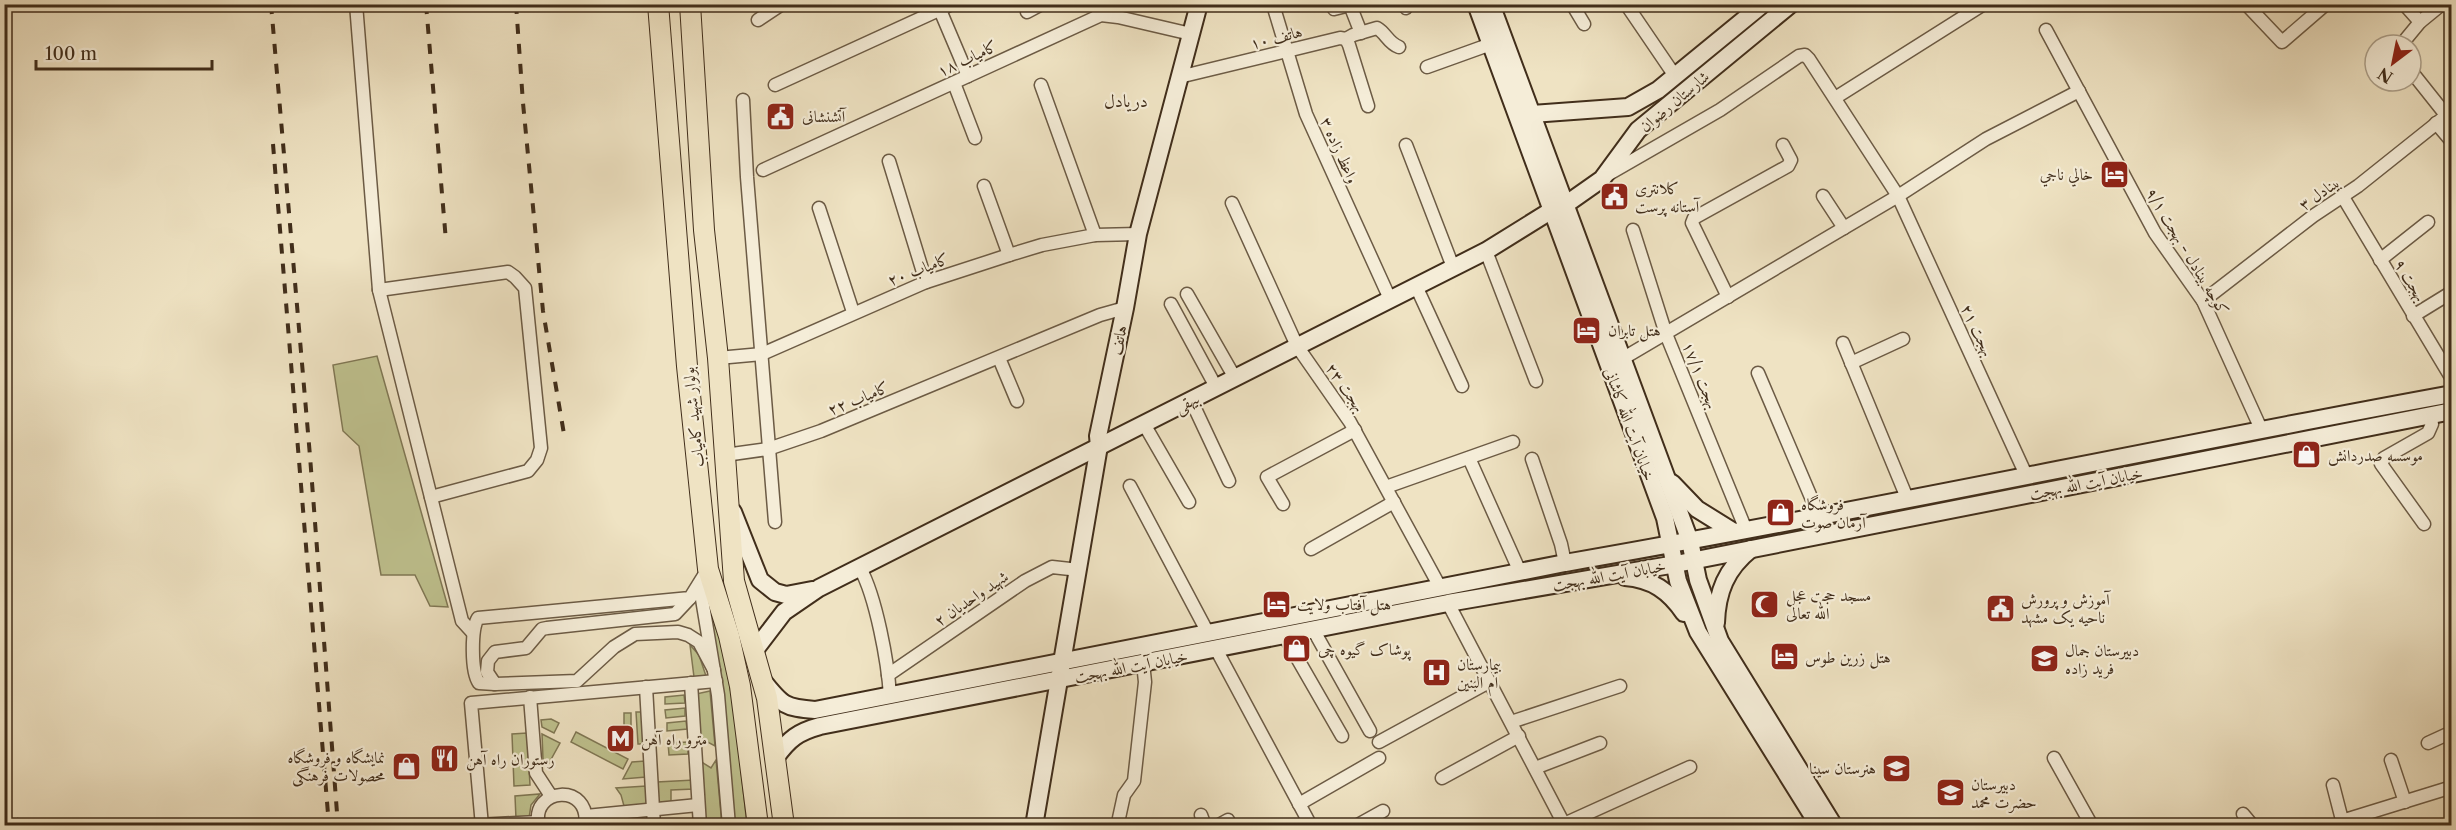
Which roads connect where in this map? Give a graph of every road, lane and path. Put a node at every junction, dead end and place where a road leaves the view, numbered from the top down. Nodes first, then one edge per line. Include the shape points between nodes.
1 (356, 4) edge
2 (658, 4) edge
3 (690, 4) edge
4 (782, 4) edge
5 (1042, 4) edge
6 (1199, 4) edge
7 (1476, 4) edge
8 (1491, 4) edge
9 (1572, 4) edge
10 (1626, 4) edge
11 (1791, 4) edge
12 (1984, 4) edge
13 (2246, 4) edge
14 (2326, 4) edge
15 (2404, 4) edge
16 (2442, 4) edge
17 (1757, 6) edge
18 (946, 7) edge
19 (1274, 8) dead end
20 (1334, 9) dead end
21 (1097, 10) edge
22 (1027, 12) dead end
23 (758, 20) dead end
24 (2420, 22) junction
25 (1584, 24) dead end
26 (2046, 30) dead end
27 (1360, 33) junction
28 (2411, 33) edge
29 (1191, 34) junction
30 (1346, 39) junction
31 (1491, 44) junction
32 (1399, 47) dead end
33 (1286, 52) junction
34 (1427, 67) dead end
35 (968, 76) junction
36 (1674, 76) junction
37 (1179, 77) junction
38 (954, 83) junction
39 (2423, 84) edge
40 (775, 85) dead end
41 (1041, 85) dead end
42 (2079, 91) junction
43 (1835, 98) junction
44 (743, 100) dead end
45 (1368, 106) dead end
46 (2449, 113) edge
47 (1532, 114) junction
48 (2436, 123) junction
49 (975, 138) dead end
50 (2451, 142) edge
51 (1406, 145) dead end
52 (1783, 145) dead end
53 (889, 161) dead end
54 (764, 170) dead end
55 (1602, 178) junction
56 (984, 186) dead end
57 (1823, 196) dead end
58 (1898, 196) junction
59 (2343, 197) junction
60 (1232, 203) dead end
61 (1558, 207) junction
62 (819, 208) dead end
63 (2428, 222) dead end
64 (1844, 228) junction
65 (704, 230) junction
66 (1633, 230) dead end
67 (676, 231) junction
68 (1138, 234) junction
69 (1095, 235) junction
70 (1485, 251) junction
71 (1009, 255) junction
72 (2380, 260) junction
73 (1453, 267) junction
74 (926, 282) junction
75 (1416, 286) junction
76 (379, 290) junction
77 (2451, 292) edge
78 (1187, 294) dead end
79 (1728, 297) junction
80 (1390, 299) junction
81 (2203, 301) junction
82 (1171, 304) dead end
83 (1125, 308) junction
84 (854, 312) junction
85 (2413, 316) junction
86 (1666, 334) junction
87 (1903, 339) dead end
88 (1843, 344) dead end
89 (1297, 346) junction
90 (762, 354) junction
91 (718, 358) junction
92 (999, 358) junction
93 (1622, 359) junction
94 (1851, 363) junction
95 (1758, 373) dead end
96 (1235, 378) junction
97 (2451, 379) edge
98 (1536, 381) dead end
99 (1462, 386) dead end
100 (1216, 387) junction
101 (2451, 394) edge
102 (1191, 400) junction
103 (1017, 401) dead end
104 (2451, 411) edge
105 (2429, 414) junction
106 (1144, 424) junction
107 (2261, 429) junction
108 (1355, 430) junction
109 (1513, 442) dead end
110 (1100, 446) junction
111 (768, 449) junction
112 (724, 455) junction
113 (1468, 458) junction
114 (1532, 459) dead end
115 (2027, 477) junction
116 (1666, 478) junction
117 (1229, 481) dead end
118 (1130, 486) dead end
119 (1386, 487) junction
120 (431, 497) junction
121 (727, 497) junction
122 (1907, 498) junction
123 (1189, 502) dead end
124 (1394, 502) junction
125 (1283, 504) dead end
126 (1819, 516) junction
127 (775, 522) dead end
128 (2424, 524) dead end
129 (1740, 531) junction
130 (1690, 541) junction
131 (1672, 544) junction
132 (1311, 549) dead end
133 (1751, 549) junction
134 (1693, 559) junction
135 (1565, 563) junction
136 (1676, 564) junction
137 (860, 568) junction
138 (708, 569) junction
139 (1079, 570) junction
140 (1520, 572) junction
141 (1600, 577) junction
142 (1440, 587) junction
143 (819, 588) junction
144 (690, 598) junction
145 (1448, 603) junction
146 (1314, 631) junction
147 (1698, 632) junction
148 (473, 633) junction
149 (1208, 633) junction
150 (1285, 637) junction
151 (1720, 641) junction
152 (1216, 649) junction
153 (755, 650) junction
154 (1064, 662) junction
155 (1143, 663) junction
156 (715, 675) junction
157 (888, 675) junction
158 (762, 680) junction
159 (1060, 680) junction
160 (1489, 682) junction
161 (691, 683) junction
162 (495, 684) junction
163 (1620, 686) dead end
164 (646, 687) junction
165 (890, 696) junction
166 (530, 697) junction
167 (1511, 722) junction
168 (1370, 730) dead end
169 (2451, 732) edge
170 (1342, 736) dead end
171 (1519, 736) junction
172 (1379, 742) dead end
173 (1600, 743) dead end
174 (2428, 743) dead end
175 (776, 757) junction
176 (1379, 758) dead end
177 (2054, 758) dead end
178 (2391, 760) dead end
179 (1690, 767) dead end
180 (1535, 768) junction
181 (1442, 778) dead end
182 (2333, 785) dead end
183 (2450, 791) edge
184 (551, 796) junction
185 (2405, 802) junction
186 (1299, 804) junction
187 (698, 805) junction
188 (653, 809) junction
189 (1383, 811) dead end
190 (2243, 814) dead end
191 (1119, 818) dead end
192 (787, 820) edge
193 (586, 821) edge
194 (538, 824) edge
195 (480, 825) edge
196 (654, 825) edge
197 (700, 825) edge
198 (729, 825) edge
199 (758, 825) edge
200 (1034, 825) edge
201 (1217, 825) edge
202 (1231, 825) edge
203 (1311, 825) edge
204 (1356, 825) edge
205 (1564, 825) edge
206 (1819, 825) edge
207 (1834, 825) edge
208 (2092, 825) edge
209 (2253, 825) edge

1 - 76 street
2 - 67 main road, بولوار شهید کامیاب
3 - 65 main road, بولوار شهید کامیاب
4 - 23 street
5 - 22 street
6 - 29 main road, هاتف
7 - 31 main road, خیابان آیت الله کاشانی
8 - 47 main road, خیابان آیت الله کاشانی
9 - 25 street
10 - 36 street
11 - 55 main road, شارستان رضوان via 1638,130
12 - 43 street
13 - 14 street via 2282,42
15 - 24 street
16 - 24 street
17 - 36 main road, شارستان رضوان
18 - 35 street
18 - 40 street
19 - 33 street, واعظ زاده ۳
20 - 27 street via 1350,5
21 - 29 street, کامیاب ۱۸
21 - 35 street, کامیاب ۱۸
24 - 28 street
26 - 42 street, کوچه بینادل - بهجت ۹/۱
27 - 30 street, هاتف ۱۰
27 - 32 street via 1377,28
29 - 37 main road, هاتف
30 - 33 street, هاتف ۱۰
30 - 45 street
31 - 34 street
31 - 61 main road, خیابان آیت الله کاشانی
33 - 37 street, هاتف ۱۰
33 - 80 street, واعظ زاده ۳ via 1306,114
35 - 38 street, کامیاب ۱۸
36 - 47 main road, شارستان رضوان via 1628,107
37 - 68 main road, هاتف
38 - 49 street
38 - 54 street, کامیاب ۱۸
39 - 46 street
41 - 69 street
42 - 58 street via 1986,139
42 - 81 street, کوچه بینادل - بهجت ۹/۱ via 2156,233
43 - 55 street, بهجت ۲۱ via 1809,59 1799,56 1720,110
43 - 58 street, بهجت ۲۱
44 - 90 street
46 - 48 street, بینادل ۳
47 - 61 main road, خیابان آیت الله کاشانی
48 - 50 street
48 - 59 street, بینادل ۳
51 - 73 street
52 - 79 street via 1791,160 1788,166 1694,218 1692,223
53 - 74 street
55 - 61 main road, شارستان رضوان
56 - 71 street
57 - 64 street
58 - 64 street
58 - 115 street, بهجت ۲۱
59 - 72 street, بهجت ۹
59 - 81 street, بینادل ۳
60 - 89 street, بهجت ۲۳
61 - 70 main road, بیهقی
61 - 93 main road, خیابان آیت الله کاشانی
61 - 131 main road, خیابان آیت الله کاشانی
62 - 84 street
63 - 72 street
64 - 79 street
65 - 67 main road
65 - 91 main road, بولوار شهید کامیاب
66 - 86 street, بهجت ۱۷/۱
67 - 138 main road, بولوار شهید کامیاب
68 - 69 street, کامیاب ۲۰
68 - 83 main road, هاتف
69 - 71 street, کامیاب ۲۰
70 - 73 main road, بیهقی
70 - 98 street
71 - 74 street, کامیاب ۲۰
72 - 85 street, بهجت ۹
73 - 75 main road, بیهقی
74 - 84 street, کامیاب ۲۰
75 - 80 main road, بیهقی
75 - 99 street
76 - 120 street
76 - 120 street via 508,272 525,288 541,448 537,460 528,471
77 - 85 street
78 - 96 street
79 - 86 street
80 - 89 main road, بیهقی
81 - 107 street, کوچه بینادل - بهجت ۹/۱
82 - 100 street
83 - 92 street, کامیاب ۲۲
83 - 110 main road, هاتف via 1098,436
84 - 90 street, کامیاب ۲۰
85 - 97 street, بهجت ۹
86 - 93 street
86 - 129 street, بهجت ۱۷/۱
87 - 94 street
88 - 94 street
89 - 96 main road, بیهقی
89 - 108 street, بهجت ۲۳
90 - 91 street, کامیاب ۲۰
90 - 111 street
91 - 112 main road, بولوار شهید کامیاب
92 - 103 street
92 - 111 street, کامیاب ۲۲
93 - 116 main road, خیابان آیت الله کاشانی
94 - 122 street
95 - 126 street
96 - 100 main road, بیهقی
100 - 102 main road, بیهقی
101 - 107 main road, خیابان آیت الله بهجت
102 - 106 main road, بیهقی
102 - 117 street
104 - 105 main road, خیابان آیت الله بهجت
105 - 128 street via 2432,424 2428,433 2384,458 2381,464
105 - 133 main road, خیابان آیت الله بهجت
106 - 110 main road, بیهقی
106 - 123 street
107 - 115 main road, خیابان آیت الله بهجت
108 - 119 street, بهجت ۲۳
108 - 125 street via 1267,477
109 - 113 street
110 - 137 main road, بیهقی
110 - 139 main road, هاتف
111 - 112 street, کامیاب ۲۲
111 - 127 street
112 - 121 main road, بولوار شهید کامیاب
113 - 119 street
113 - 140 street
114 - 135 street
115 - 122 main road, خیابان آیت الله بهجت
116 - 129 main road via 1697,509
116 - 130 main road, خیابان آیت الله کاشانی
118 - 149 street
119 - 124 street, بهجت ۲۳
120 - 148 street via 462,621
121 - 143 main road via 760,580 775,592 786,594
121 - 153 main road, بولوار شهید کامیاب via 734,581
122 - 126 main road, خیابان آیت الله بهجت
124 - 132 street
124 - 142 street, بهجت ۲۳
126 - 129 main road, خیابان آیت الله بهجت
129 - 130 main road, خیابان آیت الله بهجت
130 - 131 main road, خیابان آیت الله بهجت
130 - 134 main road, خیابان آیت الله کاشانی
131 - 135 main road, خیابان آیت الله بهجت
131 - 136 main road, خیابان آیت الله کاشانی
133 - 134 main road, خیابان آیت الله بهجت
133 - 151 main road via 1726,576 1717,602
134 - 136 main road, خیابان آیت الله بهجت
134 - 151 main road, خیابان آیت الله کاشانی
135 - 140 main road, خیابان آیت الله بهجت
136 - 141 main road, خیابان آیت الله بهجت
136 - 147 main road, خیابان آیت الله کاشانی via 1678,581
137 - 143 main road, بیهقی
137 - 157 street via 868,583
138 - 144 street
138 - 156 street via 702,599
138 - 199 main road, بولوار شهید کامیاب via 740,686
139 - 154 main road, هاتف
139 - 157 street, شهید واحدیان ۲ via 1052,567 1025,581
140 - 142 main road, خیابان آیت الله بهجت
141 - 145 main road, خیابان آیت الله بهجت
141 - 147 main road via 1638,578 1656,584 1670,594
142 - 149 main road, خیابان آیت الله بهجت
143 - 153 main road via 784,612
144 - 148 street via 483,616 473,625
144 - 162 street via 675,614 547,627 526,648 495,652 491,656 486,666
145 - 146 main road, خیابان آیت الله بهجت
145 - 160 street
146 - 150 main road, خیابان آیت الله بهجت
146 - 168 street
147 - 206 main road, خیابان آیت الله کاشانی
148 - 162 street via 476,679 483,684
149 - 154 main road, خیابان آیت الله بهجت
150 - 152 main road, خیابان آیت الله بهجت
150 - 170 street
151 - 207 main road, خیابان آیت الله کاشانی
152 - 155 main road, خیابان آیت الله بهجت
152 - 186 street
153 - 158 main road, بولوار شهید کامیاب
154 - 159 main road, هاتف
154 - 165 main road, خیابان آیت الله بهجت
155 - 159 main road, خیابان آیت الله بهجت
155 - 191 street via 1146,682 1134,782 1124,795
156 - 161 street
156 - 162 street via 699,642 678,632 635,634 577,681
156 - 198 street
157 - 165 street
158 - 165 main road, خیابان آیت الله بهجت via 777,699 792,708 815,710
158 - 175 main road, بولوار شهید کامیاب
159 - 175 main road, خیابان آیت الله بهجت via 820,726 801,732
159 - 200 main road, هاتف
160 - 167 street
160 - 172 street
161 - 164 street
161 - 187 street
163 - 167 street
164 - 166 street
164 - 188 street
166 - 184 street via 536,773
166 - 195 street via 471,703
167 - 171 street
169 - 174 street
171 - 180 street
171 - 181 street
173 - 180 street
175 - 192 main road, بولوار شهید کامیاب
176 - 186 street
177 - 208 street
178 - 185 street
179 - 205 street
180 - 205 street
182 - 185 street via 2345,820
183 - 185 street
184 - 193 street via 574,798 584,809
184 - 194 street via 540,807
186 - 203 street
187 - 188 street
187 - 197 street
188 - 193 street
188 - 196 street
189 - 204 street
190 - 209 street
194 - 195 street
201 - 202 street via 1228,820

